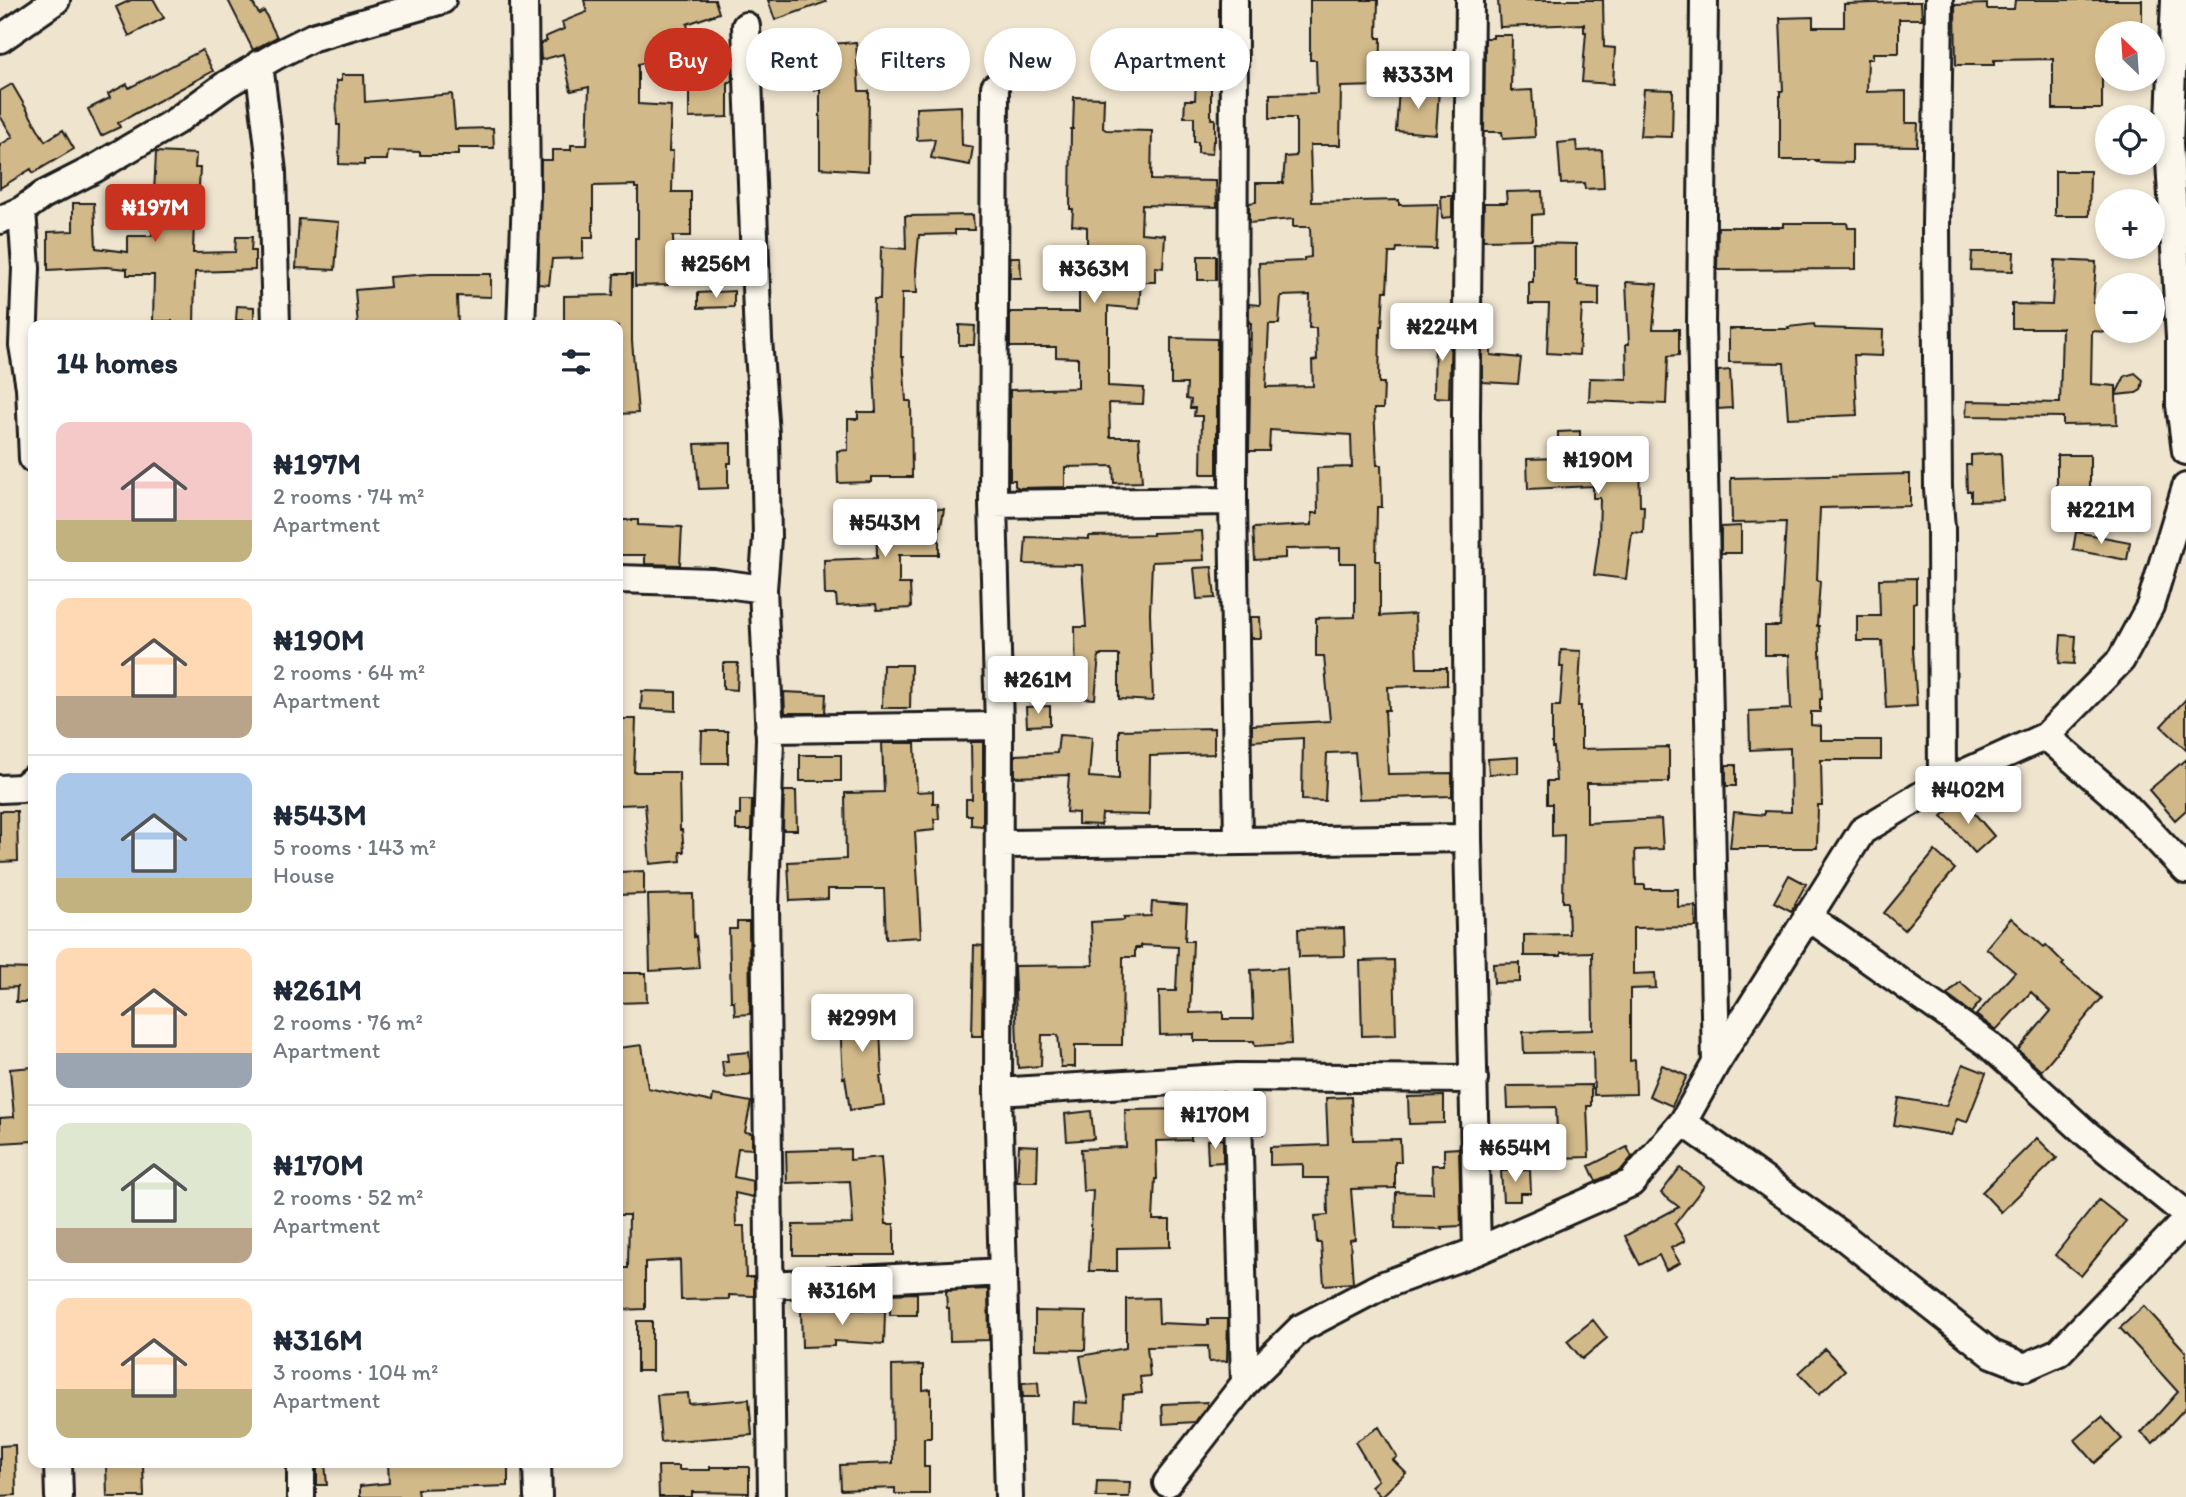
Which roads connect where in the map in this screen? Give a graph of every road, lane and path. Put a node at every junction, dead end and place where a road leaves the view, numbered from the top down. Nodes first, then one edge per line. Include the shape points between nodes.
1 (56, 0) edge
2 (442, 0) edge
3 (524, 0) edge
4 (1234, 0) edge
5 (1471, 0) edge
6 (1704, 0) edge
7 (1939, 0) edge
8 (2175, 0) edge
9 (746, 26) dead end
10 (0, 39) edge
11 (259, 64) junction
12 (995, 91) edge
13 (11, 215) edge
14 (276, 320) edge
15 (521, 320) edge
16 (28, 375) edge
17 (2186, 451) edge
18 (2186, 487) edge
19 (1233, 501) junction
20 (993, 504) junction
21 (623, 579) edge
22 (764, 589) junction
23 (999, 726) junction
24 (769, 729) junction
25 (2046, 736) junction
26 (1942, 783) junction
27 (1468, 838) junction
28 (1238, 840) junction
29 (999, 844) junction
30 (2186, 870) edge
31 (1807, 916) junction
32 (1716, 1063) junction
33 (1237, 1077) junction
34 (1474, 1079) junction
35 (998, 1092) junction
36 (1683, 1122) junction
37 (2186, 1214) edge
38 (2186, 1220) edge
39 (1477, 1251) junction
40 (1003, 1272) junction
41 (770, 1285) junction
42 (1245, 1383) junction
43 (58, 1468) edge
44 (301, 1468) edge
45 (537, 1468) edge
46 (1167, 1483) dead end
47 (59, 1497) edge
48 (301, 1497) edge
49 (538, 1497) edge
50 (772, 1497) edge
51 (1009, 1497) edge

1 - 10 street
2 - 11 street via 313,37
3 - 15 street via 526,195
4 - 19 street
5 - 27 street via 1465,414
6 - 32 street via 1701,324
7 - 26 street via 1936,227
8 - 17 street via 2169,143 2179,394
9 - 22 street via 765,434
11 - 13 street via 176,121
11 - 14 street via 272,172
12 - 20 street
13 - 16 street via 26,268 23,345
18 - 25 street via 2150,606 2121,660
19 - 20 street
19 - 28 street
20 - 23 street
21 - 22 street
22 - 24 street
23 - 24 street
23 - 29 street
24 - 41 street via 765,904
25 - 26 street
25 - 30 street via 2124,804
26 - 31 street via 1862,831
27 - 28 street
27 - 34 street
28 - 29 street
29 - 35 street
31 - 32 street
31 - 37 street via 1987,1043 2087,1134
32 - 36 street
33 - 34 street
33 - 35 street
33 - 42 street
34 - 39 street
35 - 40 street
36 - 38 street via 1845,1238 1992,1354 2025,1367 2059,1352
36 - 39 street via 1631,1183
39 - 42 street via 1381,1286 1301,1328
40 - 41 street
40 - 51 street
41 - 50 street
42 - 46 street
43 - 47 street
44 - 48 street
45 - 49 street

